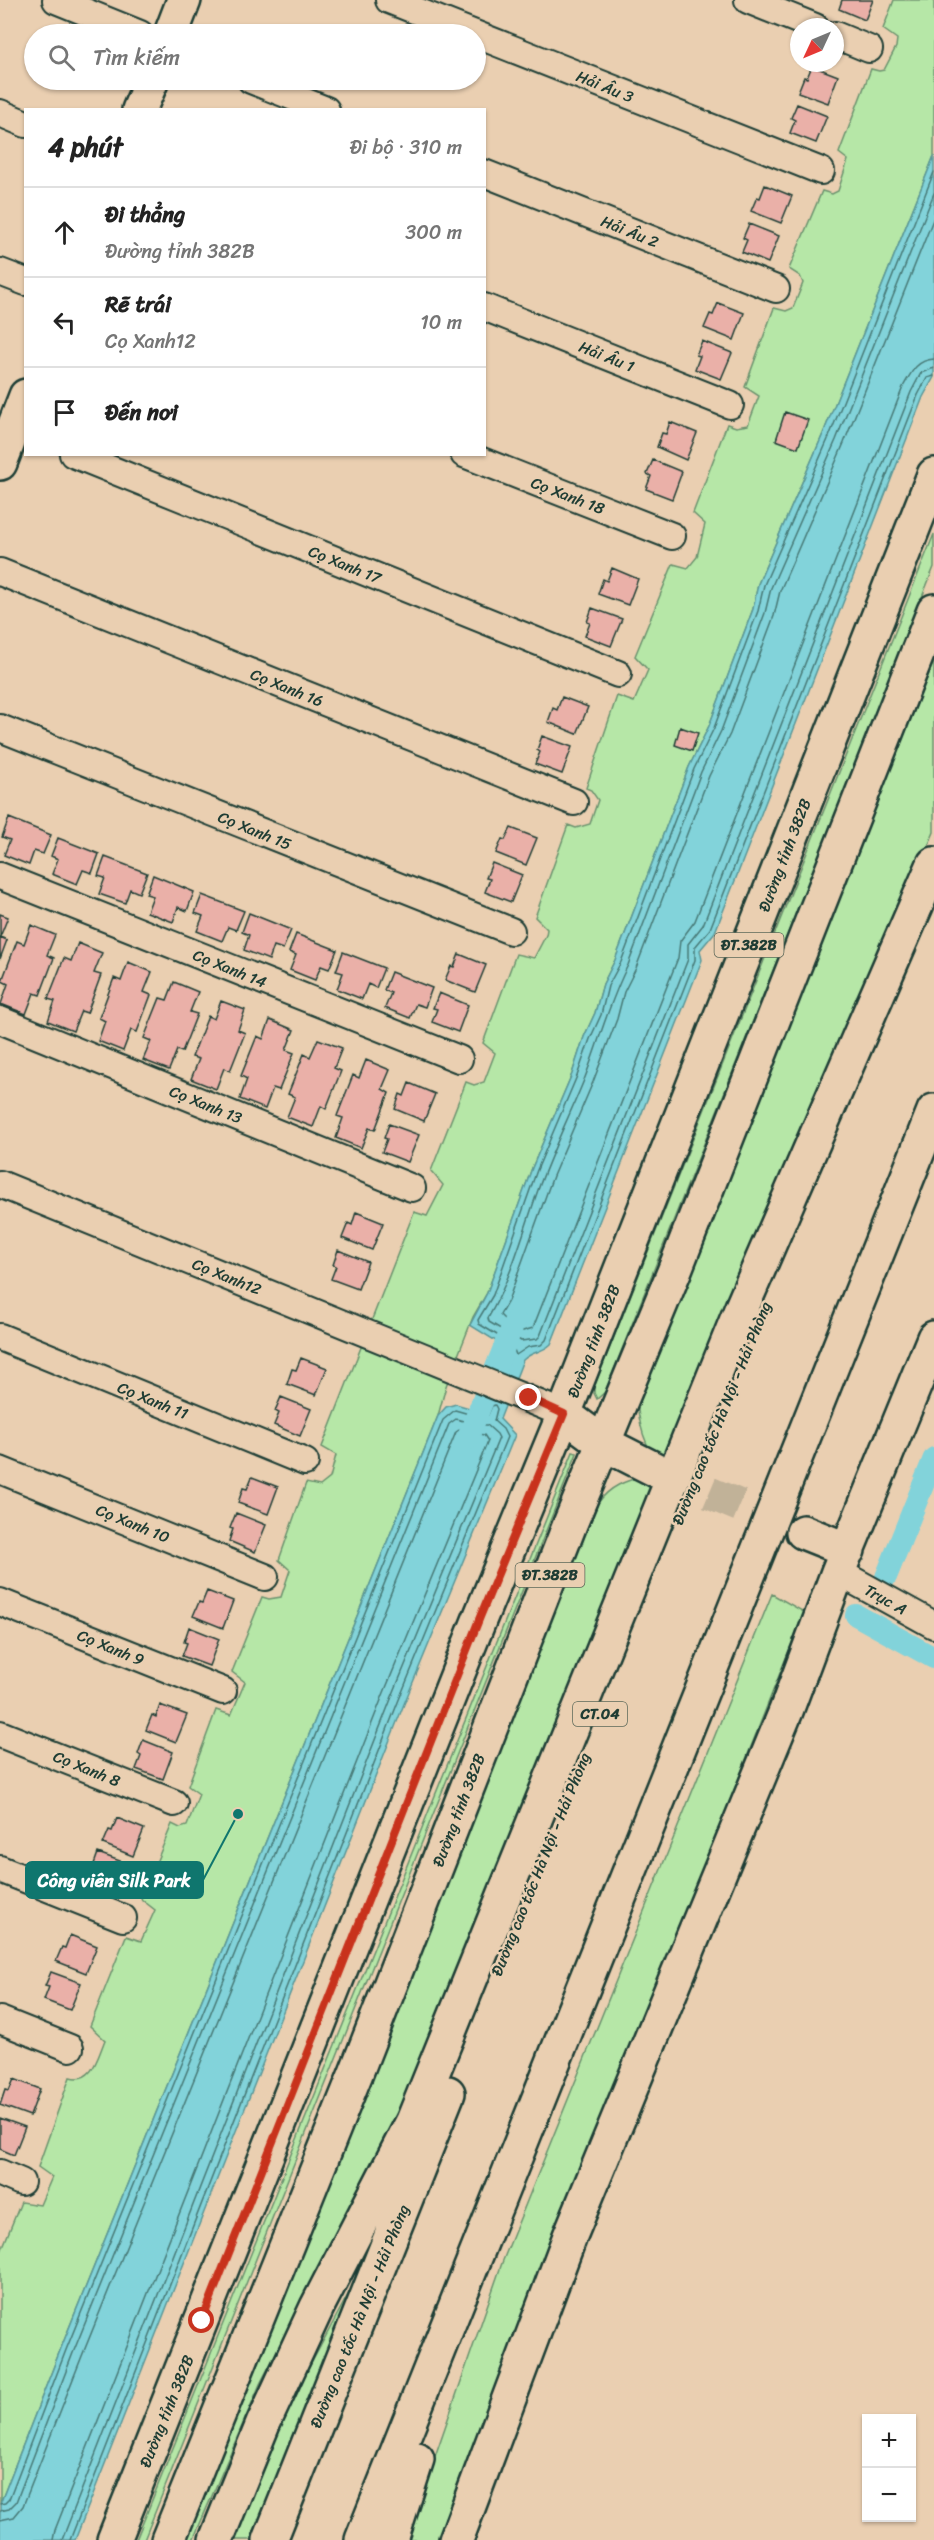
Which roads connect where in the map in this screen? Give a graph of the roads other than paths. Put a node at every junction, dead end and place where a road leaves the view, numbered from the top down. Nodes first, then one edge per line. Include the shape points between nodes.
1 (56, 0) edge
2 (184, 0) edge
3 (389, 0) edge
4 (748, 0) edge
5 (792, 18) edge
6 (115, 24) edge
7 (175, 24) edge
8 (450, 24) edge
9 (486, 38) edge
10 (844, 39) edge
11 (869, 49) dead end
12 (148, 90) edge
13 (276, 90) edge
14 (140, 108) edge
15 (321, 108) edge
16 (0, 113) edge
17 (24, 123) edge
18 (821, 171) dead end
19 (486, 174) edge
20 (0, 272) edge
21 (24, 281) edge
22 (776, 289) dead end
23 (486, 309) edge
24 (24, 401) edge
25 (730, 405) dead end
26 (13, 430) edge
27 (78, 456) edge
28 (469, 456) edge
29 (0, 463) edge
30 (934, 475) edge
31 (672, 536) dead end
32 (0, 572) edge
33 (934, 611) edge
34 (618, 674) dead end
35 (0, 728) edge
36 (574, 802) dead end
37 (934, 864) edge
38 (0, 876) edge
39 (934, 890) edge
40 (511, 931) dead end
41 (0, 1020) edge
42 (459, 1059) dead end
43 (934, 1111) edge
44 (934, 1153) edge
45 (0, 1184) edge
46 (412, 1188) dead end
47 (0, 1338) edge
48 (934, 1338) edge
49 (564, 1414) junction
50 (603, 1443) junction
51 (305, 1462) dead end
52 (0, 1470) edge
53 (664, 1474) tunnel mouth
54 (802, 1532) tunnel mouth
55 (843, 1561) junction
56 (266, 1576) dead end
57 (0, 1602) edge
58 (934, 1626) edge
59 (222, 1691) dead end
60 (0, 1734) edge
61 (174, 1803) dead end
62 (0, 1869) edge
63 (123, 1918) dead end
64 (0, 2020) edge
65 (70, 2048) dead end
66 (114, 2540) edge
67 (168, 2540) edge
68 (216, 2540) edge
69 (270, 2540) edge
70 (362, 2540) edge
71 (391, 2540) edge
72 (456, 2540) edge

1 - 6 street
2 - 7 main road
3 - 8 street, Hải Âu 3
4 - 5 street
9 - 18 street, Hải Âu 3
10 - 11 street
12 - 14 main road
13 - 15 street
16 - 17 street
19 - 22 street, Hải Âu 2
20 - 21 street
23 - 25 street, Hải Âu 1
24 - 26 main road
26 - 29 main road
27 - 34 street, Cọ Xanh 17
28 - 31 street, Cọ Xanh 18
30 - 49 main road, Đường tỉnh 382B / ĐT.382B
32 - 36 street, Cọ Xanh 16
33 - 50 main road, Đường tỉnh 382B / ĐT.382B
35 - 40 street, Cọ Xanh 15
37 - 68 main road via 742,1307 413,2121 317,2307
38 - 42 street, Cọ Xanh 14
39 - 69 main road, Đường cao tốc Hà Nội - Hải Phòng / CT.04
41 - 46 street, Cọ Xanh 13
43 - 70 main road
44 - 71 main road via 834,1415 520,2202 456,2351
45 - 49 street, Cọ Xanh12
47 - 51 street, Cọ Xanh 11
48 - 55 main road
49 - 50 main road
49 - 66 main road, Đường tỉnh 382B / ĐT.382B
50 - 53 main road
50 - 67 main road, Đường tỉnh 382B / ĐT.382B
52 - 56 street, Cọ Xanh 10
54 - 55 main road
55 - 58 street, Trục A
55 - 72 main road via 786,1711 570,2236
57 - 59 street, Cọ Xanh 9
60 - 61 street, Cọ Xanh 8
62 - 63 street
64 - 65 street

